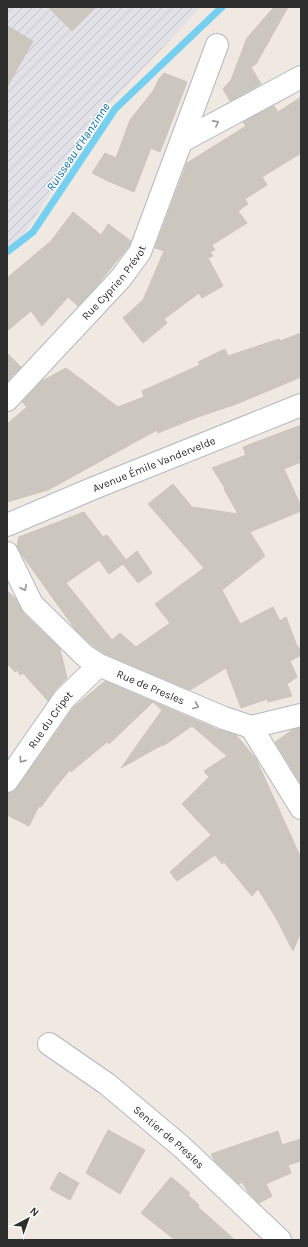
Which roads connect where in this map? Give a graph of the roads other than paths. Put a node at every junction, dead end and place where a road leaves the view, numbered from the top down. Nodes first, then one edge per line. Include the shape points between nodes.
1 (218, 45) dead end
2 (301, 77) edge
3 (182, 141) junction
4 (7, 400) edge
5 (301, 405) edge
6 (7, 525) edge
7 (7, 553) edge
8 (99, 665) junction
9 (301, 715) edge
10 (251, 727) junction
11 (7, 781) edge
12 (301, 808) edge
13 (50, 1044) dead end
14 (280, 1240) edge

1 - 3 street, Rue Cyprien Prévot
3 -> 2 street
3 - 4 street, Rue Cyprien Prévot via 140,252 121,278
5 - 6 street, Avenue Émile Vandervelde
7 -> 8 street, Rue de Presles via 32,604 85,656
8 -> 10 street, Rue de Presles
8 -> 11 street, Rue du Cripet via 64,699
9 - 10 street
10 - 12 street
13 - 14 street, Sentier de Presles via 107,1084 172,1138

